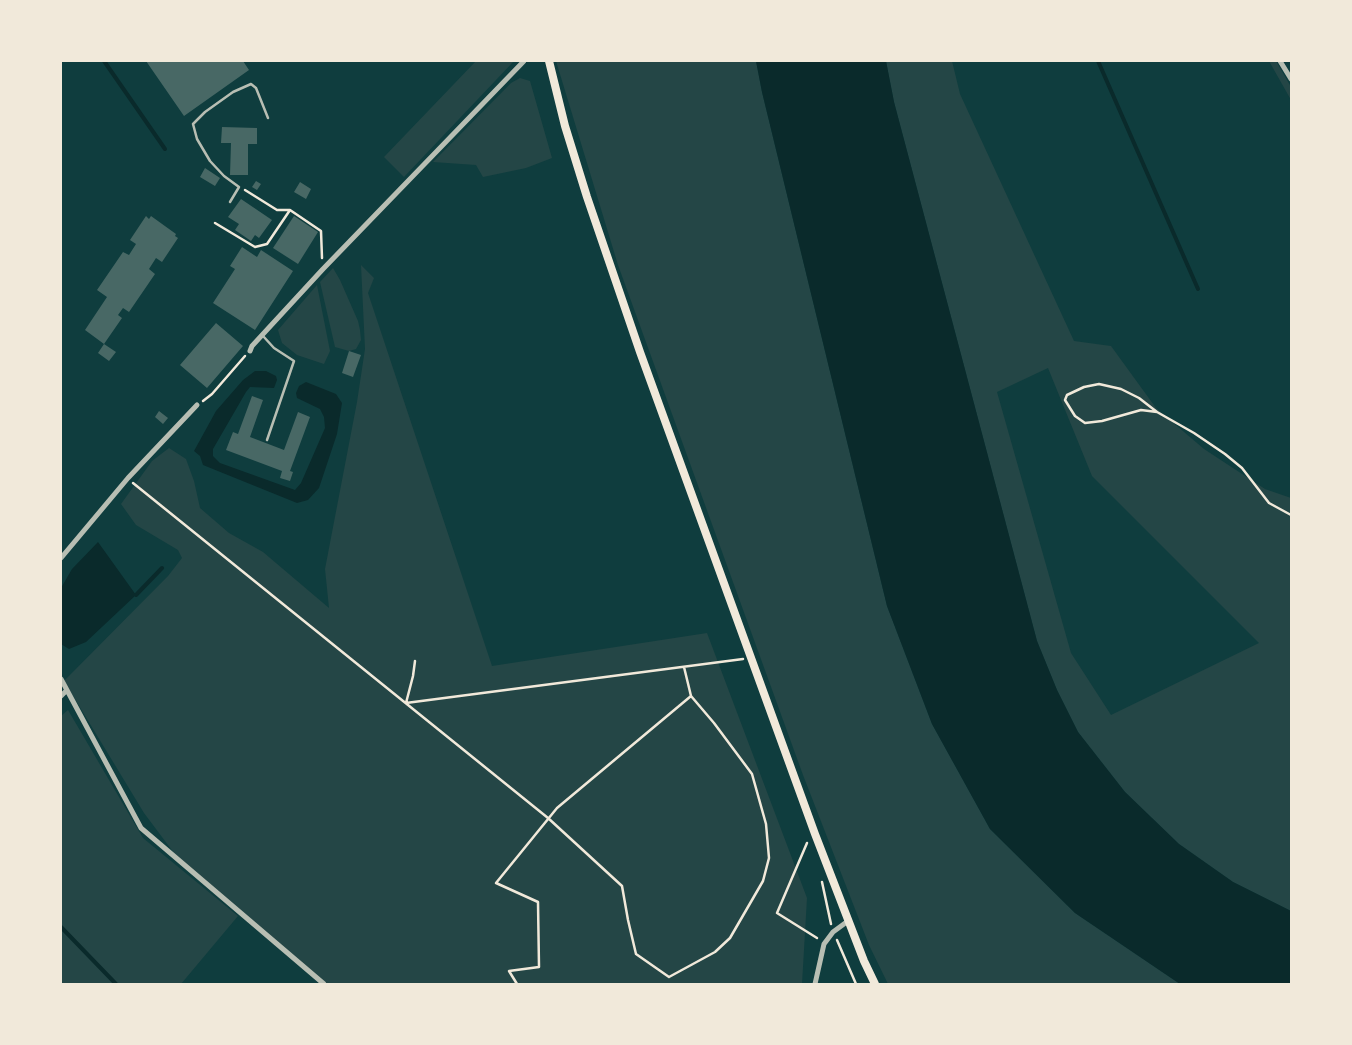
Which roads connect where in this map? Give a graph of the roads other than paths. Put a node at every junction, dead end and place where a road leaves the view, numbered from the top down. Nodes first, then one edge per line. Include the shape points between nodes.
1 (524, 61) edge
2 (549, 61) edge
3 (1280, 61) edge
4 (1291, 79) edge
5 (268, 118) dead end
6 (230, 202) dead end
7 (261, 335) junction
8 (250, 351) road end
9 (197, 405) road end
10 (267, 440) dead end
11 (61, 558) edge
12 (61, 679) edge
13 (67, 690) junction
14 (61, 696) edge
15 (848, 921) junction
16 (324, 984) edge
17 (815, 984) edge
18 (875, 984) edge

1 - 7 street
2 - 15 main road via 587,197 640,352
3 - 4 street
5 - 6 lane via 256,88 251,84 233,92 193,124 197,140 210,161 240,187
7 - 8 street
7 - 10 lane via 294,361
9 - 11 street via 128,478
12 - 13 street
13 - 14 street
13 - 16 street via 141,828
15 - 17 street via 824,944
15 - 18 main road

